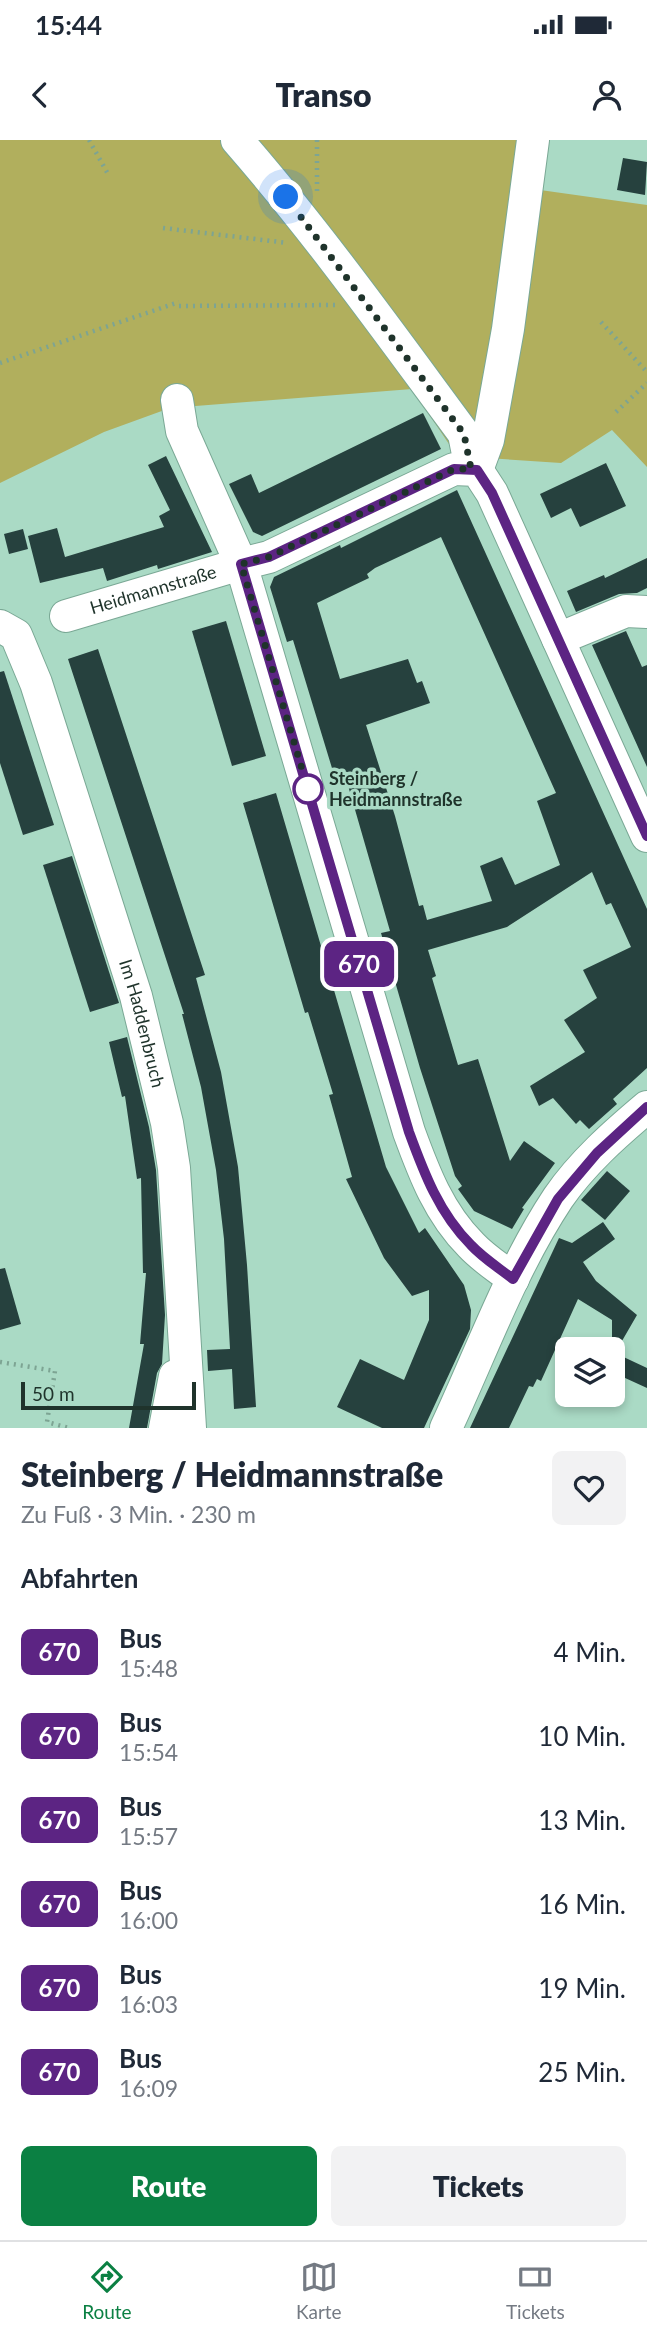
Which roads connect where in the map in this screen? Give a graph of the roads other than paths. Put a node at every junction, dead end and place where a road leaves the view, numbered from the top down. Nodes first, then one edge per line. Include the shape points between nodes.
1 (237, 140) edge
2 (533, 140) edge
3 (177, 400) dead end
4 (476, 471) junction
5 (241, 564) junction
6 (647, 612) edge
7 (66, 616) dead end
8 (8, 631) edge
9 (558, 639) junction
10 (647, 836) edge
11 (647, 1107) edge
12 (513, 1279) junction
13 (184, 1330) junction
14 (165, 1428) edge
15 (190, 1428) edge
16 (446, 1428) edge

1 - 4 street via 312,230 464,434
2 - 4 street via 508,329 488,440
3 - 5 street via 182,431
4 - 5 street, Heidmannstraße via 454,469 269,557
4 - 9 street via 492,493
5 - 7 street, Heidmannstraße
5 - 12 street, Heidmannstraße via 423,1171 454,1226 472,1247
6 - 9 street via 626,611
8 - 13 street, Im Haddenbruch via 36,683 154,1066 174,1168
9 - 10 street
11 - 12 street via 597,1153 558,1199
12 - 16 street
13 - 14 street
13 - 15 street, Im Haddenbruch

